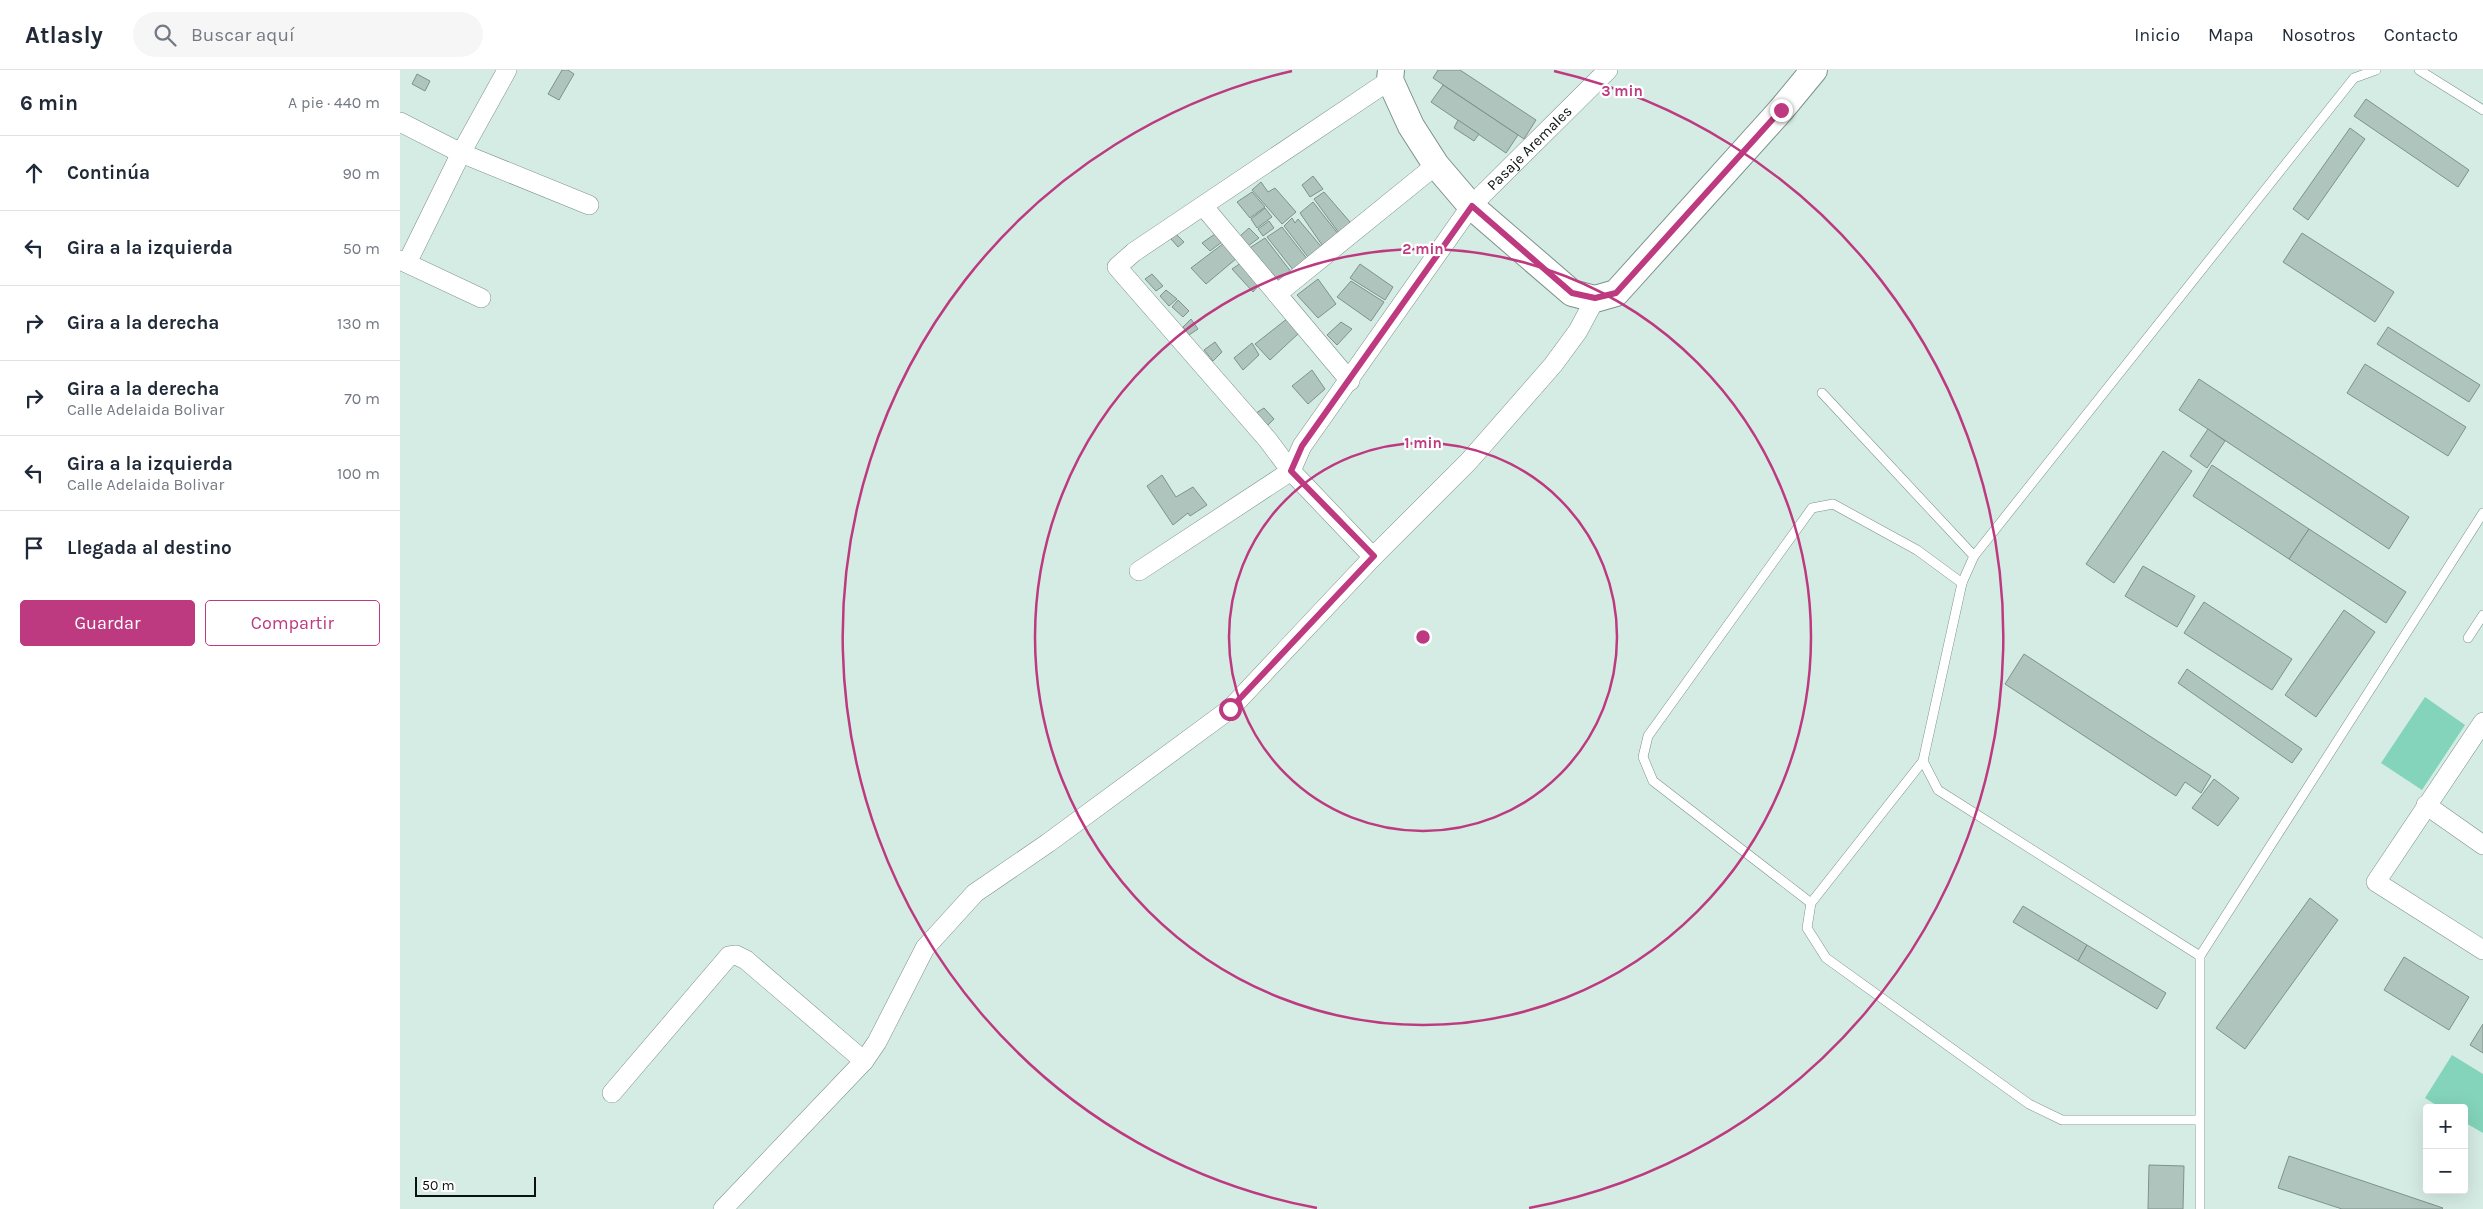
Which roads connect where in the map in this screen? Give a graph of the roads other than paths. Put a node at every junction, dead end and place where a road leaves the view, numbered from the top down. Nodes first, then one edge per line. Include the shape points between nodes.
1 (507, 70) edge
2 (1608, 70) edge
3 (1814, 70) edge
4 (2376, 70) edge
5 (2419, 70) edge
6 (1391, 75) edge
7 (2483, 110) edge
8 (400, 122) edge
9 (461, 153) junction
10 (1436, 165) junction
11 (588, 205) dead end
12 (1472, 206) junction
13 (1204, 207) junction
14 (403, 261) edge
15 (1277, 294) junction
16 (481, 298) dead end
17 (1595, 298) junction
18 (1350, 381) junction
19 (1822, 394) dead end
20 (1291, 471) junction
21 (2483, 513) edge
22 (1374, 556) junction
23 (1974, 556) junction
24 (1139, 571) dead end
25 (1962, 583) junction
26 (2483, 615) edge
27 (2468, 638) dead end
28 (2483, 722) edge
29 (1923, 762) junction
30 (2426, 805) junction
31 (2483, 844) edge
32 (1811, 903) junction
33 (2483, 950) edge
34 (2200, 956) junction
35 (864, 1061) junction
36 (612, 1093) dead end
37 (2199, 1120) junction
38 (723, 1209) edge
39 (2200, 1209) edge

1 - 9 street
2 - 12 street, Pasaje Aremales
3 - 17 main road via 1616,293
4 - 23 lane via 2354,78
5 - 7 lane
6 - 10 main road via 1411,126
6 - 13 street
8 - 9 street
9 - 11 street
9 - 14 street
10 - 12 main road
10 - 15 street
12 - 17 main road via 1572,293
12 - 18 street, Pasaje Aremales
13 - 15 street
13 - 20 street via 1134,252 1117,267 1267,439
14 - 16 street
15 - 18 street
17 - 22 street via 1578,331 1553,365 1469,460
18 - 20 street, Pasaje Aremales via 1302,446
19 - 23 lane
20 - 22 street
20 - 24 street
21 - 34 lane
22 - 35 street via 1230,709 975,893 925,948
23 - 25 lane
25 - 29 lane
25 - 32 lane via 1917,550 1833,504 1812,508 1648,736 1643,757 1653,781
26 - 27 lane
28 - 30 street
29 - 32 lane
29 - 34 lane via 1938,790
30 - 31 street
30 - 33 street via 2376,882
32 - 37 lane via 1807,928 1826,958 2029,1104 2062,1120
34 - 37 lane
35 - 36 street via 736,954 729,956
35 - 38 street
37 - 39 lane

